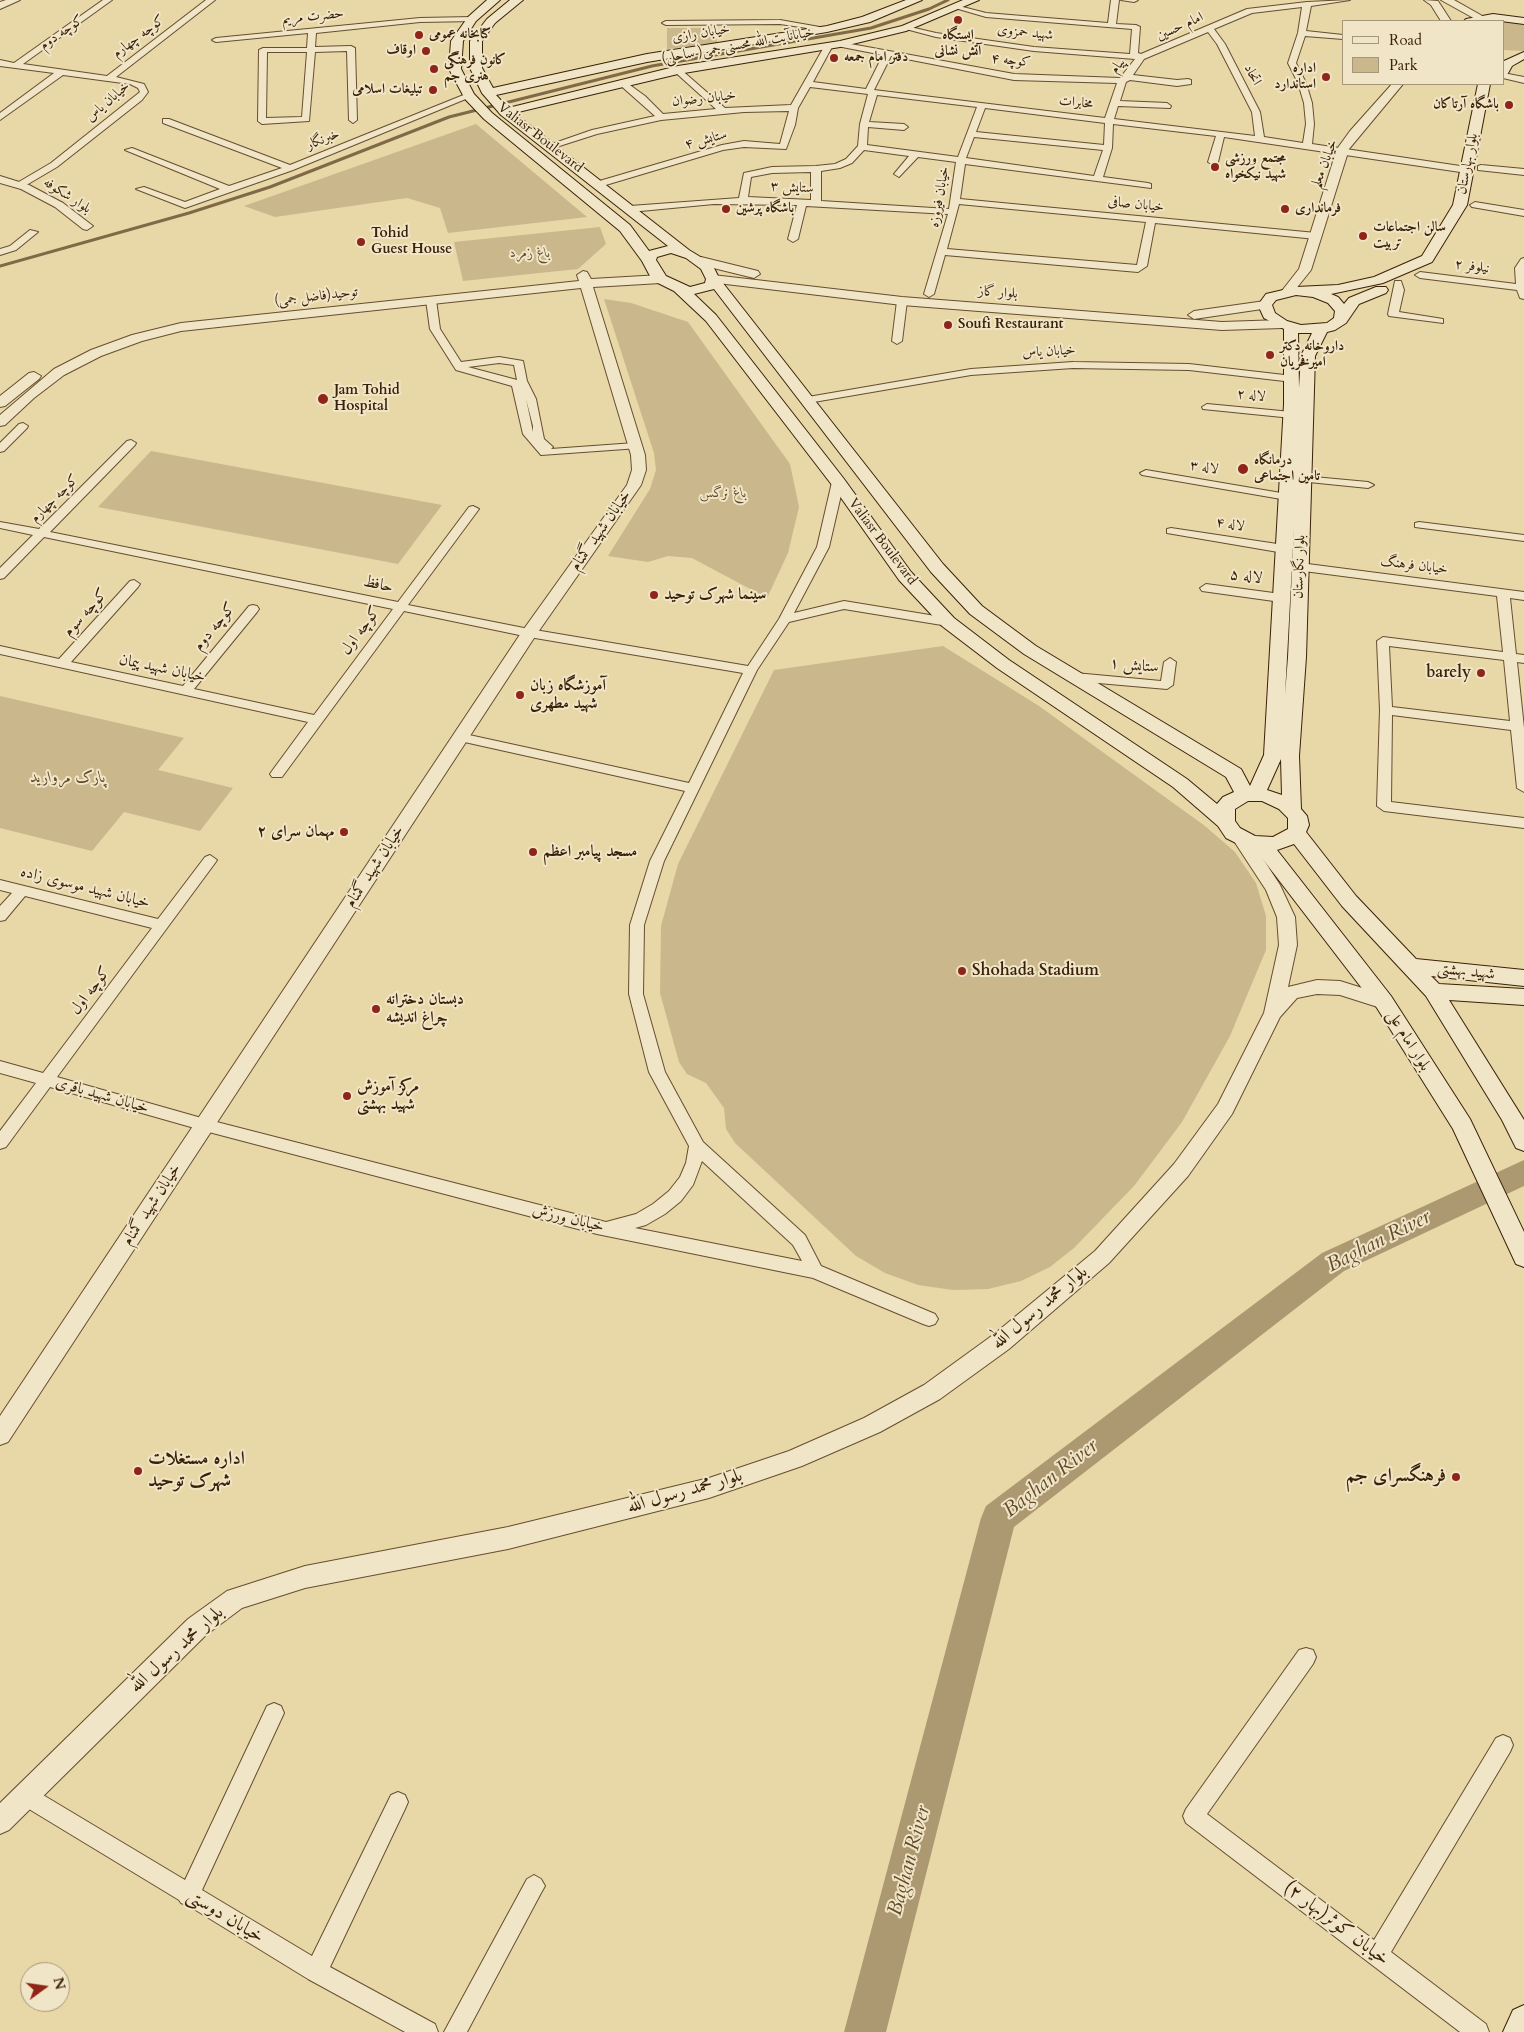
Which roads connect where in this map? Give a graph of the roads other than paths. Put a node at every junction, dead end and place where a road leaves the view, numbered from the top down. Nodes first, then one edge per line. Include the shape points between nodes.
1 (15, 0) edge
2 (108, 0) edge
3 (211, 0) edge
4 (494, 0) edge
5 (517, 0) edge
6 (916, 0) edge
7 (973, 0) edge
8 (1115, 0) edge
9 (1125, 0) edge
10 (1134, 0) edge
11 (1346, 0) edge
12 (1429, 0) edge
13 (1446, 0) edge
14 (1307, 4) junction
15 (0, 6) edge
16 (1457, 7) junction
17 (959, 8) junction
18 (1524, 8) edge
19 (1440, 10) junction
20 (1505, 18) junction
21 (472, 19) junction
22 (1445, 20) edge
23 (1476, 20) edge
24 (1524, 21) edge
25 (666, 23) dead end
26 (1112, 26) junction
27 (906, 28) junction
28 (1209, 28) junction
29 (827, 29) junction
30 (312, 31) junction
31 (1302, 33) junction
32 (1342, 37) edge
33 (216, 40) dead end
34 (840, 44) junction
35 (828, 46) junction
36 (311, 50) junction
37 (888, 54) junction
38 (1524, 55) edge
39 (1141, 57) junction
40 (1504, 62) edge
41 (0, 63) edge
42 (16, 65) junction
43 (678, 70) junction
44 (61, 72) junction
45 (1504, 76) edge
46 (108, 79) junction
47 (1125, 79) junction
48 (552, 80) junction
49 (1524, 80) edge
50 (1188, 82) dead end
51 (623, 83) junction
52 (806, 84) junction
53 (1397, 85) edge
54 (1484, 85) edge
55 (1497, 85) edge
56 (870, 93) junction
57 (490, 96) junction
58 (569, 96) junction
59 (472, 99) junction
60 (1115, 102) junction
61 (982, 106) junction
62 (1167, 106) dead end
63 (794, 108) junction
64 (504, 111) junction
65 (723, 111) junction
66 (0, 117) edge
67 (660, 118) junction
68 (354, 120) dead end
69 (1109, 120) junction
70 (166, 121) dead end
71 (864, 124) junction
72 (904, 127) dead end
73 (971, 134) junction
74 (1221, 134) junction
75 (1260, 138) junction
76 (1307, 145) junction
77 (550, 146) junction
78 (862, 147) junction
79 (1108, 148) junction
80 (1343, 149) junction
81 (129, 150) dead end
82 (916, 154) junction
83 (961, 160) junction
84 (1212, 162) dead end
85 (290, 168) junction
86 (816, 169) junction
87 (1467, 170) junction
88 (1524, 172) edge
89 (1480, 173) joint
90 (900, 174) dead end
91 (0, 179) edge
92 (1098, 179) junction
93 (599, 184) junction
94 (20, 185) junction
95 (1148, 186) dead end
96 (0, 188) edge
97 (141, 189) dead end
98 (230, 190) junction
99 (1476, 200) joint
100 (743, 201) junction
101 (954, 201) junction
102 (802, 203) junction
103 (816, 204) junction
104 (630, 209) junction
105 (953, 212) junction
106 (1524, 213) edge
107 (1151, 220) junction
108 (654, 228) junction
109 (33, 232) dead end
110 (632, 234) junction
111 (1316, 236) junction
112 (793, 239) dead end
113 (683, 251) junction
114 (0, 252) edge
115 (943, 252) junction
116 (701, 261) junction
117 (1524, 261) edge
118 (650, 263) junction
119 (1420, 275) junction
120 (747, 278) junction
121 (584, 279) junction
122 (661, 279) junction
123 (713, 279) junction
124 (1398, 283) junction
125 (678, 288) junction
126 (1338, 289) junction
127 (1523, 291) edge
128 (1286, 292) junction
129 (1306, 292) junction
130 (929, 294) junction
131 (431, 300) junction
132 (902, 301) junction
133 (1354, 301) junction
134 (372, 302) junction
135 (1265, 305) junction
136 (1217, 312) junction
137 (1343, 315) junction
138 (1439, 321) dead end
139 (1286, 325) junction
140 (1222, 326) junction
141 (1321, 329) junction
142 (897, 341) dead end
143 (459, 366) junction
144 (1293, 380) junction
145 (808, 400) junction
146 (0, 404) edge
147 (1208, 407) dead end
148 (1292, 415) junction
149 (0, 422) edge
150 (23, 426) dead end
151 (131, 443) dead end
152 (634, 443) junction
153 (0, 448) edge
154 (1146, 473) dead end
155 (1303, 480) junction
156 (838, 482) junction
157 (1368, 484) dead end
158 (1287, 496) junction
159 (473, 509) dead end
160 (0, 525) edge
161 (1419, 525) dead end
162 (1171, 531) dead end
163 (42, 533) junction
164 (1524, 538) edge
165 (1284, 549) junction
166 (1300, 567) junction
167 (0, 575) edge
168 (134, 584) dead end
169 (1206, 588) dead end
170 (1503, 593) junction
171 (1524, 596) edge
172 (1282, 598) junction
173 (401, 607) junction
174 (253, 609) dead end
175 (785, 619) junction
176 (948, 622) junction
177 (529, 633) junction
178 (0, 650) edge
179 (1509, 657) junction
180 (1524, 659) edge
181 (1170, 662) dead end
182 (62, 664) junction
183 (751, 670) junction
184 (1074, 677) junction
185 (186, 691) junction
186 (1386, 710) junction
187 (317, 720) junction
188 (1516, 726) junction
189 (460, 737) junction
190 (277, 774) dead end
191 (693, 788) junction
192 (1524, 788) edge
193 (1250, 794) junction
194 (1292, 808) junction
195 (1225, 821) junction
196 (1524, 823) edge
197 (1296, 833) junction
198 (1241, 838) junction
199 (1262, 844) junction
200 (210, 860) dead end
201 (0, 885) edge
202 (21, 890) junction
203 (0, 916) edge
204 (162, 925) junction
205 (1409, 966) junction
206 (1524, 978) edge
207 (1433, 991) junction
208 (1524, 997) edge
209 (1384, 1002) junction
210 (1273, 1013) junction
211 (0, 1067) edge
212 (47, 1080) junction
213 (204, 1125) junction
214 (1524, 1142) edge
215 (0, 1143) edge
216 (697, 1146) junction
217 (597, 1227) junction
218 (1524, 1257) edge
219 (815, 1271) junction
220 (930, 1319) dead end
221 (0, 1435) edge
222 (1306, 1657) dead end
223 (274, 1713) dead end
224 (1503, 1745) dead end
225 (26, 1796) junction
226 (398, 1802) dead end
227 (0, 1820) edge
228 (534, 1886) dead end
229 (188, 1896) junction
230 (1377, 1955) junction
231 (316, 1971) junction
232 (1524, 2021) edge
233 (427, 2032) edge
234 (454, 2032) edge
235 (1478, 2032) edge
236 (1519, 2032) edge

1 - 15 street
2 - 42 street
3 - 46 street, کوچه چهارم
4 - 21 main road, Valiasr Boulevard
5 - 57 main road, Valiasr Boulevard via 491,21 476,41 476,68
6 - 29 main road, خیابان رازی via 866,20
7 - 17 main road, خیابانآیت الله محسنی جمی( ساحلی)
8 - 26 street
9 - 10 street
11 - 14 street, امام حسین
12 - 19 street
13 - 16 street
14 - 28 street, امام حسین via 1250,11
14 - 31 street
16 - 19 street
16 - 23 street
17 - 26 street via 986,15
17 - 27 main road, خیابانآیت الله محسنی جمی( ساحلی)
18 - 20 main road
19 - 22 street
20 - 23 main road
20 - 24 main road
21 - 30 street, حضرت مریم via 420,20
21 - 59 main road, Valiasr Boulevard via 457,41 455,69
25 - 29 street via 780,22
26 - 39 street via 1136,27 1134,54
27 - 34 main road, خیابانآیت الله محسنی جمی( ساحلی)
27 - 39 street, شهید حمزوی via 1034,49
28 - 39 street, امام حسین
28 - 75 street, اتحاد via 1221,44 1256,112
29 - 48 main road, خیابان رازی via 647,58
30 - 33 street, حضرت مریم
30 - 36 street
31 - 32 street
31 - 76 street via 1292,63 1308,103
34 - 35 main road, خیابانآیت الله محسنی جمی( ساحلی)
34 - 37 street, کوچه ۴
35 - 43 main road, خیابانآیت الله محسنی جمی( ساحلی)
35 - 52 street
36 - 36 street via 306,119 262,121 264,50
36 - 68 street via 351,48
37 - 47 street, کوچه ۴ via 1014,77
37 - 56 street
38 - 40 main road
39 - 47 street, پیام
41 - 42 street, خیابان یاس
42 - 44 street, خیابان یاس
43 - 51 main road, خیابانآیت الله محسنی جمی( ساحلی)
43 - 65 street
44 - 46 street, خیابان یاس
44 - 66 street
45 - 49 street
46 - 94 street, خیابان یاس via 137,84 144,92 54,165
47 - 50 street, کوچه ۴
47 - 60 street, پیام
48 - 57 main road, خیابان رازی
48 - 58 main road via 545,86 547,91
51 - 58 main road, خیابانآیت الله محسنی جمی( ساحلی)
51 - 67 street
52 - 56 street, مخابرات
52 - 63 street
53 - 80 street, خیابان معلم
54 - 87 main road, بلوار بهارستان
55 - 89 main road, بلوار بهارستان
56 - 61 street, مخابرات
56 - 71 street
57 - 64 main road, Valiasr Boulevard
58 - 64 main road, خیابانآیت الله محسنی جمی( ساحلی)
59 - 85 street, خبرنگار
59 - 110 main road, Valiasr Boulevard
60 - 62 street
60 - 69 street, پیام
61 - 69 street, مخابرات
61 - 73 street, خیابان فیروزه
63 - 65 street, خیابان رضوان
63 - 93 street, ستایش ۴ via 783,147 744,144 722,148
64 - 77 main road, Valiasr Boulevard
65 - 67 street, خیابان رضوان
67 - 77 street, خیابان رضوان
69 - 74 street, مخابرات
69 - 79 street, پیام
70 - 85 street
71 - 72 street
71 - 78 street
73 - 79 street
73 - 83 street, خیابان فیروزه
74 - 75 street, مخابرات
74 - 84 street
75 - 76 street, مخابرات
76 - 80 street, مخابرات
77 - 93 main road, Valiasr Boulevard
78 - 82 street
78 - 86 street via 849,161
79 - 92 street, پیام
80 - 87 street, مخابرات
80 - 111 street, خیابان معلم
81 - 98 street
82 - 83 street
82 - 90 street
83 - 92 street
83 - 101 street, خیابان فیروزه
85 - 98 street, خبرنگار
86 - 100 street via 772,170 747,175
86 - 103 street
87 - 126 main road, بلوار بهارستان via 1460,205 1427,259 1378,280
88 - 89 street
91 - 94 street, بلوار شکوفه
92 - 95 street
93 - 104 main road, Valiasr Boulevard
94 - 96 street, بلوار شکوفه via 59,205 87,226
97 - 98 street, خبرنگار via 185,205
99 - 106 street
99 - 119 main road, بلوار بهارستان via 1440,263
100 - 102 street, ستایش ۳
100 - 104 street, ستایش ۳
101 - 105 street, خیابان فیروزه
101 - 107 street, خیابان صافی
102 - 103 street, ستایش ۳
102 - 112 street
103 - 105 street, ستایش ۳
104 - 108 main road, Valiasr Boulevard
105 - 115 street, خیابان فیروزه
107 - 111 street, خیابان صافی
107 - 115 street via 1142,266 1138,269
108 - 110 main road via 655,232 647,236
108 - 113 main road, Valiasr Boulevard
109 - 114 street via 13,248
110 - 118 main road, Valiasr Boulevard
111 - 128 street, خیابان معلم via 1305,270
113 - 116 main road, Valiasr Boulevard
113 - 118 main road via 660,250 652,254
115 - 130 street, خیابان فیروزه
116 - 120 street, بلوار گاز
116 - 123 main road, Valiasr Boulevard
117 - 127 street via 1520,268
118 - 121 street, توحید(فاضل جمی)
118 - 122 main road, Valiasr Boulevard
119 - 124 main road, بلوار بهارستان
119 - 127 street, نیلوفر ۲
120 - 123 street, بلوار گاز
120 - 130 street, بلوار گاز
120 - 132 street, بلوار گاز
121 - 122 street, توحید(فاضل جمی)
121 - 131 street, توحید(فاضل جمی)
121 - 134 street, توحید(فاضل جمی)
121 - 152 street, خیابان شهید گمنام
122 - 125 main road
123 - 125 main road via 711,286 702,290
123 - 145 main road, Valiasr Boulevard
124 - 133 main road, بلوار بهارستان
124 - 138 street via 1393,314
125 - 156 main road, Valiasr Boulevard via 711,318
126 - 129 main road, بلوار بهارستان
126 - 133 main road via 1337,294
128 - 129 main road
128 - 135 main road via 1272,297
129 - 137 main road via 1333,300
130 - 136 street, بلوار گاز via 1194,314
131 - 134 street, توحید(فاضل جمی)
131 - 143 street via 435,329
132 - 140 street, بلوار گاز
132 - 142 street
133 - 137 main road, بلوار بهارستان
134 - 146 street, توحید(فاضل جمی) via 178,319 130,330 85,346 46,367
134 - 149 street, توحید(فاضل جمی) via 181,327 137,338 96,353 59,372
135 - 136 street, بلوار گاز
135 - 139 main road via 1268,315
136 - 140 street via 1227,318
137 - 141 main road, بلوار بهارستان via 1337,324
139 - 140 street, بلوار گاز
139 - 141 main road
139 - 144 main road, بلوار نگارستان
141 - 155 main road, بلوار نگارستان via 1308,356
143 - 152 street via 517,384 528,434 545,453
143 - 152 street via 499,360 519,364 522,381 531,399 539,440 548,448
144 - 145 street, خیابان یاس via 1189,367 1073,365 971,372
144 - 148 main road, بلوار نگارستان
145 - 184 main road, Valiasr Boulevard via 937,568 976,610 1030,650
147 - 148 street, لاله ۲
148 - 158 main road, بلوار نگارستان
150 - 153 street
151 - 163 street, کوچه چهارم
152 - 177 street, خیابان شهید گمنام via 639,470 634,485
154 - 158 street, لاله ۳
155 - 157 street
155 - 166 main road, بلوار نگارستان
156 - 175 street via 822,547
156 - 176 main road, Valiasr Boulevard via 905,576
158 - 165 main road, بلوار نگارستان
159 - 173 street, کوچه اول
160 - 163 street, حافظ
161 - 164 street
162 - 165 street, لاله ۴
163 - 167 street, کوچه چهارم
163 - 173 street, حافظ
165 - 172 main road, بلوار نگارستان
166 - 170 street, خیابان فرهنگ
166 - 194 main road, بلوار نگارستان via 1290,756
168 - 182 street, کوچه سوم
169 - 172 street, لاله ۵
170 - 171 street, خیابان فرهنگ
170 - 179 street
172 - 193 main road, بلوار نگارستان via 1273,755
173 - 177 street, حافظ
173 - 187 street, کوچه اول
174 - 185 street, کوچه دوم
175 - 176 street via 844,605
175 - 183 street
176 - 195 main road, Valiasr Boulevard via 1003,664 1180,783
177 - 183 street, حافظ
177 - 189 street, خیابان شهید گمنام
178 - 182 street, خیابان شهید پیمان
179 - 180 street
179 - 186 street via 1383,642
179 - 188 street
181 - 184 street, ستایش ۱ via 1167,685
182 - 185 street, خیابان شهید پیمان
183 - 191 street
184 - 193 main road, Valiasr Boulevard via 1234,772
185 - 187 street, خیابان شهید پیمان
186 - 188 street
186 - 196 street via 1384,806
187 - 190 street, کوچه اول
188 - 192 street
189 - 191 street
189 - 213 street, خیابان شهید گمنام
191 - 216 street via 657,861 637,925 636,994 657,1072
193 - 194 main road via 1272,797
193 - 195 main road via 1225,807
194 - 197 main road via 1299,825
195 - 198 main road
197 - 199 main road via 1283,842
197 - 205 main road via 1350,901
198 - 199 main road
198 - 210 street via 1274,889 1286,917 1288,945
199 - 209 main road, بلوار امام علی
200 - 204 street, کوچه اول
201 - 202 street, خیابان شهید موسوی زاده
202 - 203 street
202 - 204 street, خیابان شهید موسوی زاده
204 - 212 street, کوچه اول
205 - 206 main road, شهید بهشتی
205 - 207 main road
207 - 208 main road, شهید بهشتی
207 - 214 main road
209 - 210 street via 1340,988 1317,987 1291,993
209 - 218 main road, بلوار امام علی via 1462,1125
210 - 225 street, بلوار محمد رسول الله via 1225,1109 1144,1213 1102,1257 1001,1342 932,1392 872,1425 794,1459 709,1488 508,1538 306,1577 235,1599 197,1627
211 - 212 street, خیابان شهید باقری
212 - 213 street, خیابان شهید باقری
212 - 215 street, کوچه اول
213 - 217 street, خیابان ورزش
213 - 221 street, خیابان شهید گمنام
216 - 217 street via 687,1180 659,1209 618,1227
216 - 219 street via 799,1240
217 - 219 street, خیابان ورزش
219 - 220 street, خیابان ورزش
222 - 230 street, خیابان کوثر(بهار ۲) via 1193,1816
223 - 229 street
224 - 230 street
225 - 227 street, بلوار محمد رسول الله
225 - 229 street, خیابان دوستی
226 - 231 street
228 - 234 street
229 - 231 street, خیابان دوستی
230 - 235 street, خیابان کوثر(بهار ۲)
231 - 233 street, خیابان دوستی
232 - 236 main road

